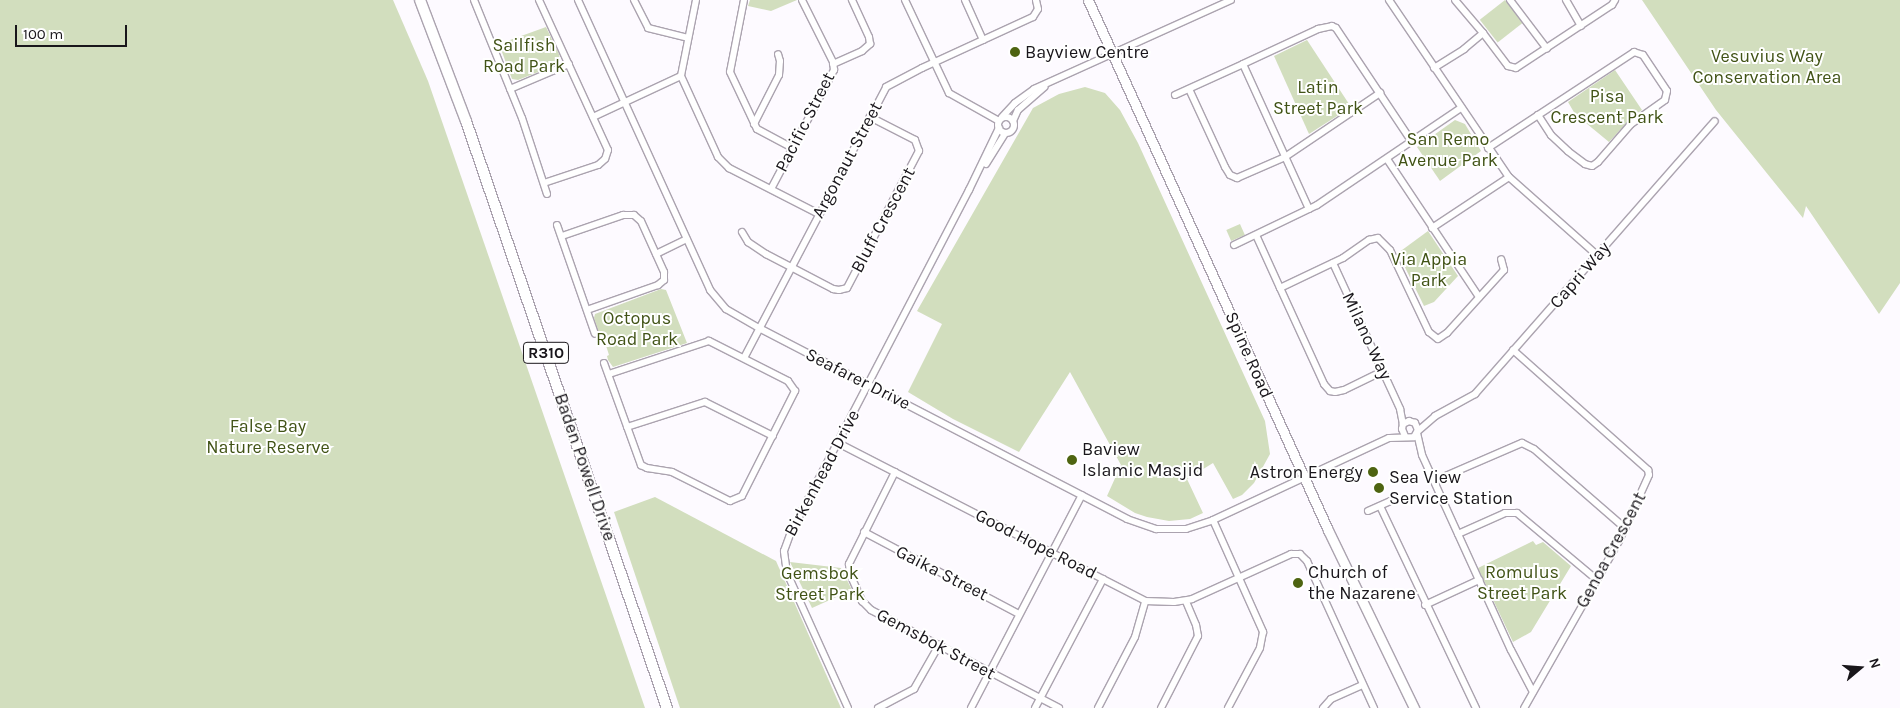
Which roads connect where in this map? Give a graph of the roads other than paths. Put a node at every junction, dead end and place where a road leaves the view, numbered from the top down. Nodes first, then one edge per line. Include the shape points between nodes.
1 (420, 0) edge
2 (474, 0) edge
3 (539, 0) edge
4 (578, 0) edge
5 (634, 0) edge
6 (696, 0) edge
7 (744, 0) edge
8 (802, 0) edge
9 (852, 0) edge
10 (905, 0) edge
11 (965, 0) edge
12 (1036, 0) edge
13 (1088, 0) edge
14 (1231, 0) edge
15 (1389, 0) edge
16 (1455, 0) edge
17 (1510, 0) edge
18 (1566, 0) edge
19 (1615, 0) edge
20 (1581, 26) junction
21 (1483, 33) junction
22 (688, 38) junction
23 (983, 40) junction
24 (1547, 48) junction
25 (778, 54) dead end
26 (1112, 54) junction
27 (933, 62) junction
28 (569, 64) junction
29 (833, 64) junction
30 (1243, 64) junction
31 (1434, 68) junction
32 (681, 76) junction
33 (1048, 83) junction
34 (1189, 89) junction
35 (510, 90) junction
36 (1380, 93) junction
37 (1175, 96) dead end
38 (624, 102) junction
39 (1461, 108) junction
40 (1538, 115) junction
41 (870, 117) junction
42 (593, 118) junction
43 (1013, 121) junction
44 (1000, 122) junction
45 (1714, 122) dead end
46 (754, 124) junction
47 (1005, 133) junction
48 (1412, 142) junction
49 (792, 148) junction
50 (1488, 148) junction
51 (1284, 157) junction
52 (1387, 159) junction
53 (1509, 177) junction
54 (544, 183) junction
55 (771, 189) junction
56 (969, 190) junction
57 (546, 194) dead end
58 (1309, 209) junction
59 (819, 214) junction
60 (557, 225) dead end
61 (1432, 228) junction
62 (742, 232) dead end
63 (1256, 235) junction
64 (562, 236) junction
65 (687, 239) junction
66 (1234, 245) dead end
67 (656, 254) junction
68 (1597, 255) junction
69 (1501, 259) dead end
70 (1333, 263) junction
71 (791, 266) junction
72 (1280, 288) junction
73 (1479, 298) junction
74 (587, 310) junction
75 (759, 328) junction
76 (595, 334) dead end
77 (1513, 350) junction
78 (744, 358) junction
79 (604, 363) dead end
80 (1383, 371) junction
81 (609, 374) junction
82 (869, 384) junction
83 (1435, 416) junction
84 (1407, 423) junction
85 (627, 427) junction
86 (1418, 432) junction
87 (773, 436) junction
88 (1407, 437) junction
89 (1389, 438) junction
90 (838, 443) junction
91 (1420, 449) junction
92 (895, 472) junction
93 (1304, 476) junction
94 (1434, 481) junction
95 (1082, 495) junction
96 (1390, 501) dead end
97 (1380, 506) junction
98 (1368, 511) dead end
99 (1213, 520) junction
100 (1625, 528) junction
101 (864, 532) junction
102 (1458, 534) junction
103 (1051, 552) junction
104 (1239, 578) junction
105 (1103, 579) junction
106 (1479, 580) junction
107 (1597, 580) junction
108 (1145, 601) junction
109 (1186, 601) junction
110 (1426, 605) junction
111 (1019, 614) junction
112 (939, 645) junction
113 (989, 672) junction
114 (1363, 685) junction
115 (1533, 692) junction
116 (1040, 698) junction
117 (667, 708) edge
118 (848, 708) edge
119 (878, 708) edge
120 (970, 708) edge
121 (1035, 708) edge
122 (1059, 708) edge
123 (1098, 708) edge
124 (1161, 708) edge
125 (1228, 708) edge
126 (1323, 708) edge
127 (1374, 708) edge
128 (1414, 708) edge
129 (1476, 708) edge
130 (1524, 708) edge

1 - 117 main road, Baden Powell Drive / R310 via 466,121
2 - 35 street
3 - 28 street
4 - 38 street, Seafarer Drive
5 - 22 street via 648,28
6 - 22 street
7 - 46 street via 730,68
8 - 29 street, Pacific Street
9 - 29 street via 870,44
10 - 27 street
11 - 23 street
12 - 23 street, Argonaut Street via 1038,9 1033,17
13 - 26 main road, Spine Road
14 - 26 street, Birkenhead Drive
15 - 31 street
16 - 21 street
17 - 24 street
18 - 20 street
19 - 20 street
20 - 24 street
21 - 24 street via 1512,68 1519,67
21 - 31 street
22 - 32 street
23 - 27 street, Argonaut Street
25 - 46 street via 779,75
26 - 33 street, Birkenhead Drive
26 - 93 main road, Spine Road
27 - 41 street, Argonaut Street via 886,87
27 - 44 street via 949,93
28 - 35 street
28 - 42 street
29 - 49 street, Pacific Street via 833,74
30 - 34 street
30 - 36 street via 1330,25 1336,28
30 - 51 street
31 - 39 street
32 - 38 street
32 - 55 street via 722,161 729,168
33 - 43 street, Birkenhead Drive via 1018,110
33 - 44 street, Birkenhead Drive via 1023,96
34 - 37 street
34 - 51 street via 1230,175 1243,177
35 - 54 street
36 - 48 street
36 - 51 street
38 - 42 street
38 - 65 street, Seafarer Drive
39 - 48 street
39 - 50 street
40 - 40 street via 1551,135 1585,164 1592,166 1631,124 1666,100 1667,91 1643,55 1634,52
40 - 50 street
41 - 59 street, Argonaut Street
41 - 71 street, Bluff Crescent via 915,140 919,151 849,286 843,290 832,288
42 - 54 street via 606,145 605,159 598,165
43 - 44 street via 1007,116
43 - 47 street, Birkenhead Drive via 1014,128
44 - 47 street
44 - 56 street, Birkenhead Drive
45 - 68 street, Capri Way
46 - 49 street
47 - 56 street, Birkenhead Drive
48 - 52 street
49 - 55 street, Pacific Street
50 - 53 street
51 - 58 street
52 - 58 street
52 - 61 street
53 - 61 street
53 - 68 street
54 - 57 street
55 - 59 street
56 - 82 street, Birkenhead Drive
58 - 63 street
59 - 71 street, Argonaut Street
60 - 64 street
61 - 73 street
62 - 71 street via 756,248
63 - 66 street
63 - 72 street
64 - 67 street via 628,214 641,221
64 - 74 street
65 - 67 street
65 - 75 street, Seafarer Drive via 710,290 720,304
67 - 74 street via 664,272 661,283
68 - 77 street, Capri Way
69 - 73 street via 1504,270
70 - 72 street
70 - 73 street via 1369,240 1382,239 1435,338 1443,337
70 - 80 street, Milano Way
71 - 75 street, Argonaut Street
72 - 80 street via 1330,391 1344,390
74 - 76 street
75 - 78 street, Argonaut Street
75 - 82 street, Seafarer Drive
77 - 83 street, Capri Way via 1475,394
77 - 100 street, Genoa Crescent via 1648,470 1649,476
78 - 81 street via 709,341
78 - 87 street via 795,388 795,395
79 - 81 street
80 - 84 street, Milano Way
81 - 85 street
82 - 90 street, Birkenhead Drive
82 - 95 street, Seafarer Drive
83 - 84 street, Capri Way
83 - 86 street, Capri Way
84 - 86 street via 1417,424
84 - 88 street
84 - 89 street, Capri Way
85 - 87 street via 706,402
85 - 87 street via 643,467 672,472 730,501 742,496
86 - 88 street, Capri Way
86 - 91 street
88 - 89 street, Capri Way
88 - 91 street
89 - 93 street, Capri Way
90 - 92 street, Good Hope Road
90 - 118 street, Birkenhead Drive via 786,543 783,558
91 - 94 street
92 - 101 street, Gemsbok Street
92 - 103 street, Good Hope Road
93 - 99 street, Seafarer Drive
93 - 128 main road, Spine Road
94 - 100 street via 1522,443 1534,449
94 - 102 street
95 - 99 street, Seafarer Drive via 1132,522 1156,529 1186,529
95 - 103 street
96 - 97 street
97 - 98 street
97 - 110 street
99 - 104 street
100 - 107 street, Genoa Crescent
101 - 111 street, Gaika Street
101 - 112 street, Gemsbok Street via 848,568 862,601 871,610
102 - 106 street
102 - 107 street via 1505,513 1517,513
103 - 105 street, Good Hope Road
103 - 111 street
104 - 109 street, Good Hope Road
104 - 114 street, Good Hope Road via 1290,554 1303,556
104 - 125 street via 1262,627 1263,639
105 - 108 street, Good Hope Road
105 - 116 street
106 - 110 street
106 - 115 street
107 - 115 street, Genoa Crescent
108 - 109 street, Good Hope Road
108 - 123 street via 1135,637
109 - 124 street via 1198,636
110 - 129 street
111 - 113 street
112 - 113 street, Gemsbok Street
112 - 119 street via 914,690
113 - 116 street, Gemsbok Street
113 - 120 street
114 - 126 street via 1331,699
114 - 127 street
115 - 130 street, Genoa Crescent
116 - 121 street
116 - 122 street, Gemsbok Street

